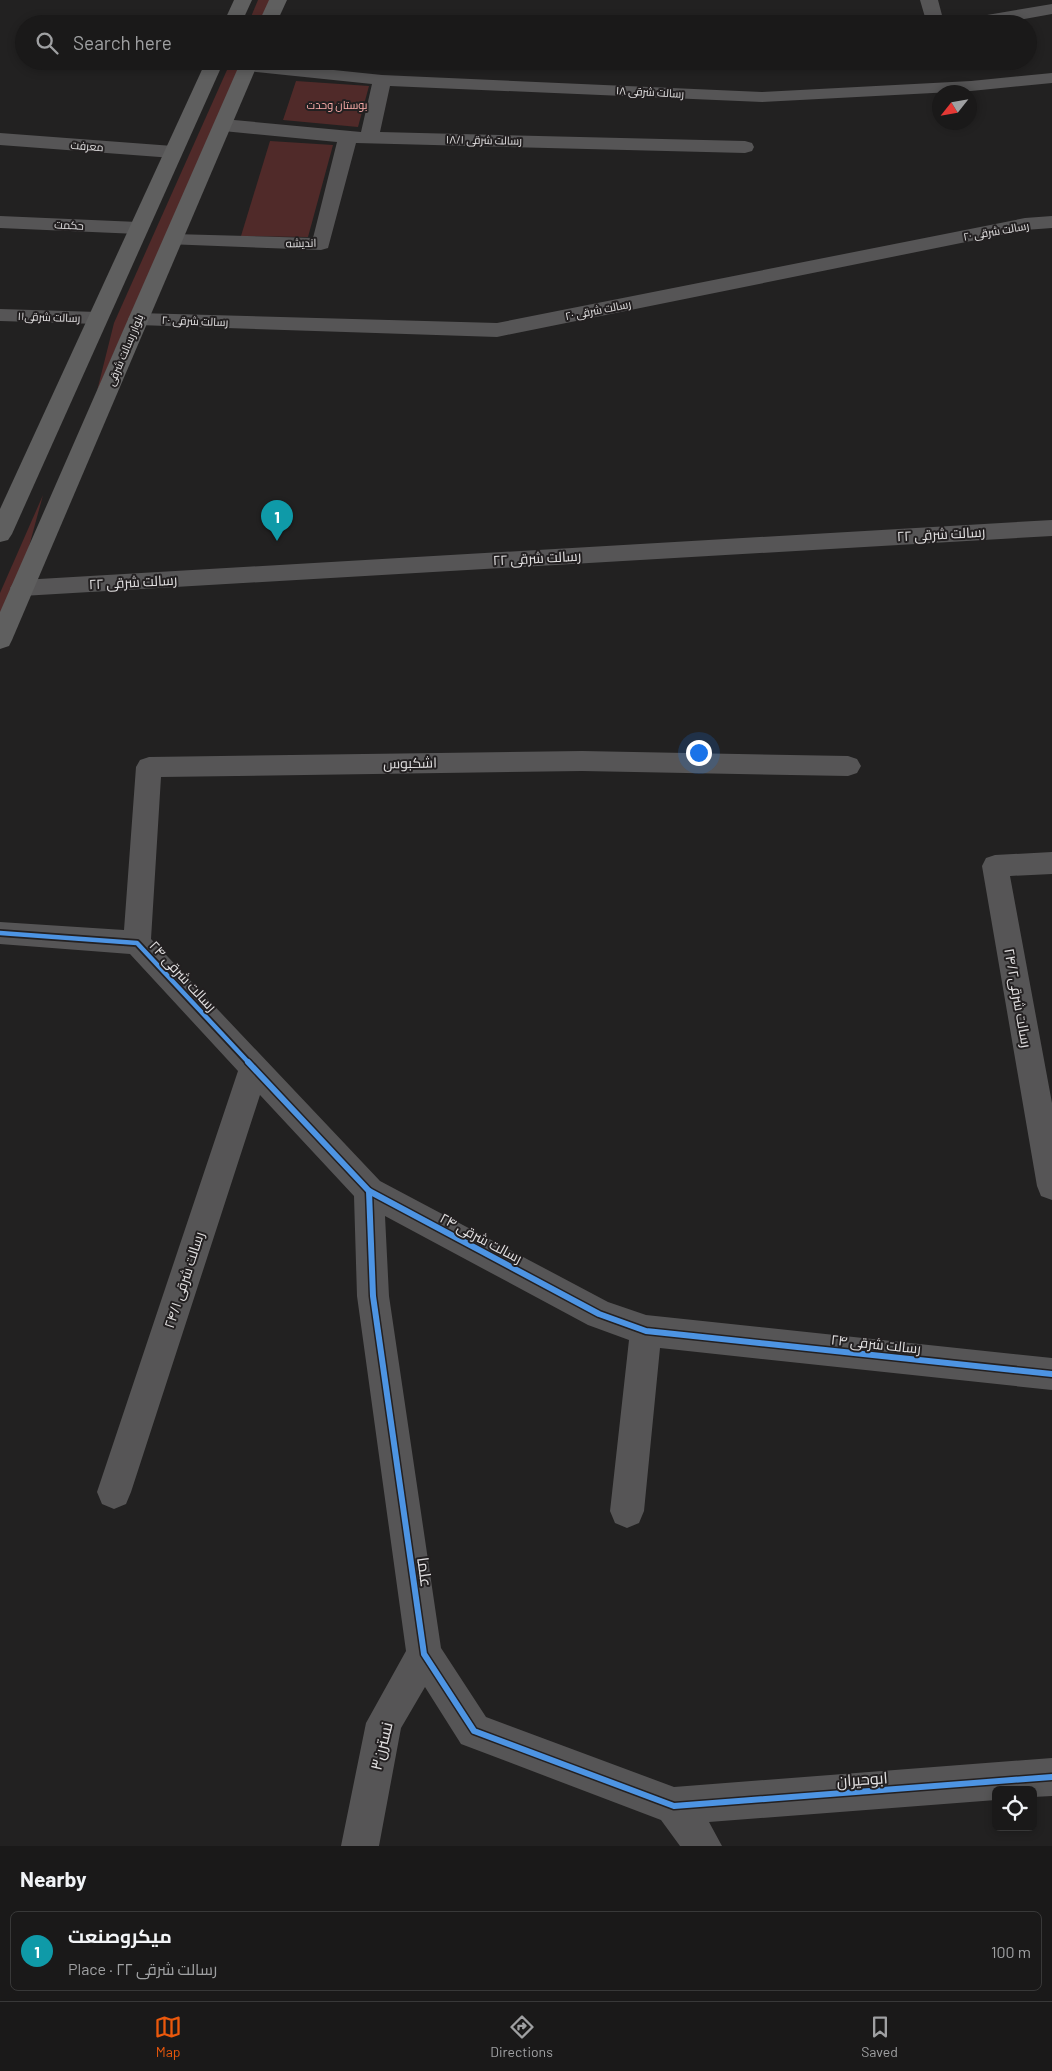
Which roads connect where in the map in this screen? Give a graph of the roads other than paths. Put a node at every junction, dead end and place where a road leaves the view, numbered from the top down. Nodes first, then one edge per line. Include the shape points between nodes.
1 (243, 0) edge
2 (278, 0) edge
3 (929, 0) edge
4 (1052, 9) edge
5 (236, 15) edge
6 (271, 15) edge
7 (933, 15) edge
8 (1017, 15) edge
9 (211, 70) edge
10 (246, 70) edge
11 (299, 70) edge
12 (1052, 78) edge
13 (382, 80) junction
14 (223, 125) junction
15 (348, 137) junction
16 (368, 138) junction
17 (0, 139) edge
18 (745, 147) dead end
19 (173, 152) junction
20 (0, 222) edge
21 (1052, 222) edge
22 (138, 228) junction
23 (173, 240) junction
24 (0, 315) edge
25 (98, 318) junction
26 (138, 319) junction
27 (54, 414) junction
28 (95, 419) junction
29 (1052, 528) edge
30 (0, 534) edge
31 (22, 588) junction
32 (0, 640) edge
33 (848, 766) dead end
34 (1052, 863) edge
35 (0, 933) edge
36 (137, 943) junction
37 (254, 1068) junction
38 (1052, 1186) edge
39 (369, 1191) junction
40 (646, 1331) junction
41 (1052, 1374) edge
42 (114, 1492) dead end
43 (627, 1511) dead end
44 (424, 1654) junction
45 (1052, 1777) edge
46 (674, 1806) junction
47 (360, 1846) edge
48 (703, 1846) edge

1 - 5 main road
2 - 6 main road
3 - 7 street
4 - 8 street
9 - 19 main road
10 - 14 main road, بلوار رسالت شرقی
11 - 13 street, رسالت شرقی ۱۸
12 - 13 street, رسالت شرقی ۱۸ via 970,86 762,97
13 - 16 street
14 - 15 street, رسالت شرقی ۱۸/۱
14 - 23 main road, بلوار رسالت شرقی
15 - 16 street, رسالت شرقی ۱۸/۱
15 - 23 street, اندیشه via 321,244
16 - 18 street, رسالت شرقی ۱۸/۱
17 - 19 street, معرفت
19 - 22 main road
20 - 22 street, حکمت
21 - 26 street, رسالت شرقی ۲۰ via 1025,224 497,330
22 - 25 main road
23 - 26 main road, بلوار رسالت شرقی
24 - 25 street, رسالت شرقی۱۱
25 - 27 main road
26 - 28 main road, بلوار رسالت شرقی
27 - 28 main road
27 - 30 main road
28 - 31 main road, بلوار رسالت شرقی
29 - 31 street, رسالت شرقی ۲۲
31 - 32 main road, بلوار رسالت شرقی
33 - 36 street, اشکبوس via 582,761 149,767
34 - 38 street, رسالت شرقی۲۴/۲ via 995,866
35 - 36 street, رسالت شرقی ۲۴
36 - 37 street, رسالت شرقی ۲۴
37 - 39 street, رسالت شرقی ۲۴
37 - 42 street, رسالت شرقی ۲۴/۱
39 - 40 street, رسالت شرقی ۲۴ via 598,1314
39 - 44 street, علما via 373,1296
40 - 41 street, رسالت شرقی ۲۴
40 - 43 street
44 - 46 street, علما via 474,1731
44 - 47 street, نسترن۳ via 384,1723
45 - 46 street, ابوحیران
46 - 48 street

